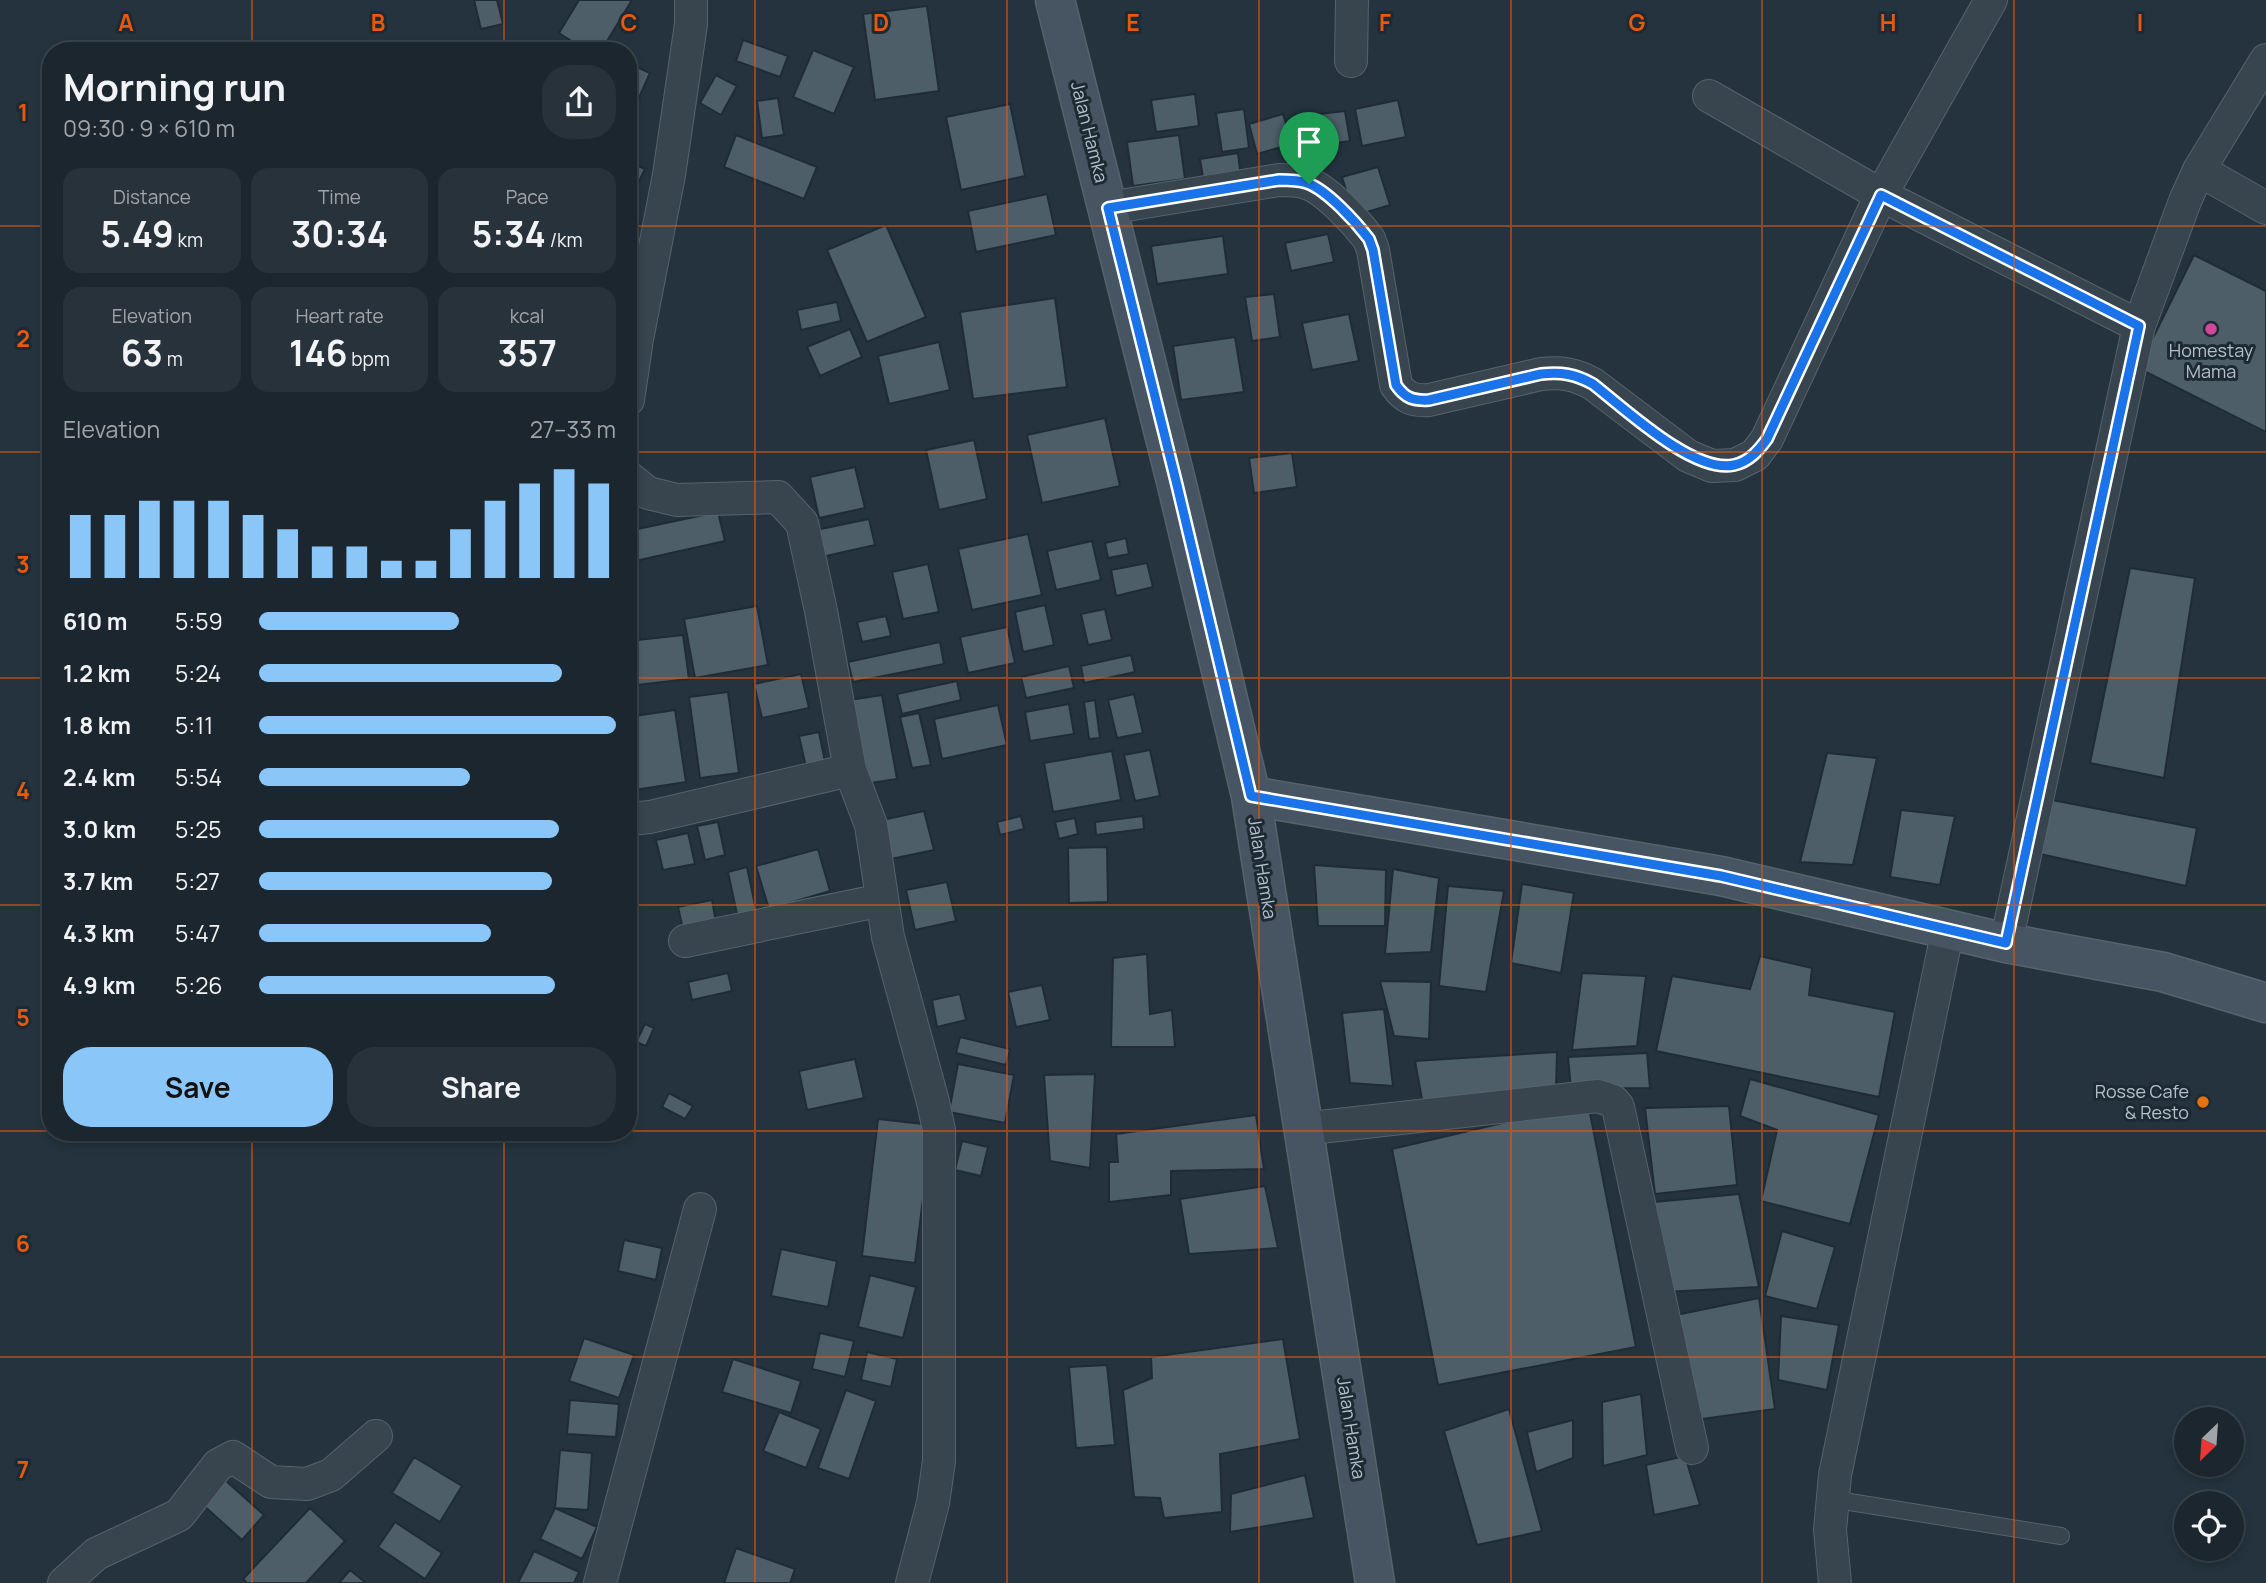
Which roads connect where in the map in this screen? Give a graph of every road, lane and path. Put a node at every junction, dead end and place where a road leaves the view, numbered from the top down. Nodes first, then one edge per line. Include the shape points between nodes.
1 (691, 0) edge
2 (1055, 0) edge
3 (1352, 0) edge
4 (1991, 0) edge
5 (2266, 60) edge
6 (1351, 61) dead end
7 (1709, 96) dead end
8 (2199, 170) junction
9 (1881, 195) junction
10 (1108, 208) junction
11 (2266, 208) edge
12 (2139, 326) junction
13 (637, 339) edge
14 (637, 484) edge
15 (850, 770) junction
16 (1251, 796) junction
17 (637, 818) edge
18 (882, 900) junction
19 (1948, 929) junction
20 (685, 940) dead end
21 (2006, 943) junction
22 (2266, 1003) edge
23 (1302, 1129) junction
24 (700, 1209) dead end
25 (376, 1436) dead end
26 (1692, 1448) dead end
27 (1831, 1499) junction
28 (2061, 1536) dead end
29 (64, 1583) edge
30 (600, 1583) edge
31 (912, 1583) edge
32 (1375, 1583) edge
33 (1835, 1583) edge

1 - 13 street via 669,175
2 - 10 street, Jalan Hamka
3 - 6 street
4 - 9 street
5 - 8 street
7 - 9 street
8 - 11 street
8 - 12 street
9 - 10 street via 1767,439 1755,454 1735,465 1712,466 1688,456 1576,375 1541,374 1429,400 1403,396 1396,385 1369,239 1322,191 1309,184 1279,180
9 - 12 street
10 - 16 street, Jalan Hamka
12 - 21 street
14 - 15 street via 648,493 677,500 778,497 802,523
15 - 17 street
15 - 18 street via 871,825
16 - 19 street via 1721,876
16 - 23 street, Jalan Hamka
18 - 20 street
18 - 31 street via 939,1130 939,1461
19 - 21 street
19 - 27 street
21 - 22 street via 2163,972
23 - 26 street via 1598,1096 1613,1101 1618,1107
23 - 32 street, Jalan Hamka
24 - 30 street
25 - 29 street via 331,1475 307,1484 271,1482 233,1457 218,1465 179,1515 96,1553
27 - 28 lane
27 - 33 street

